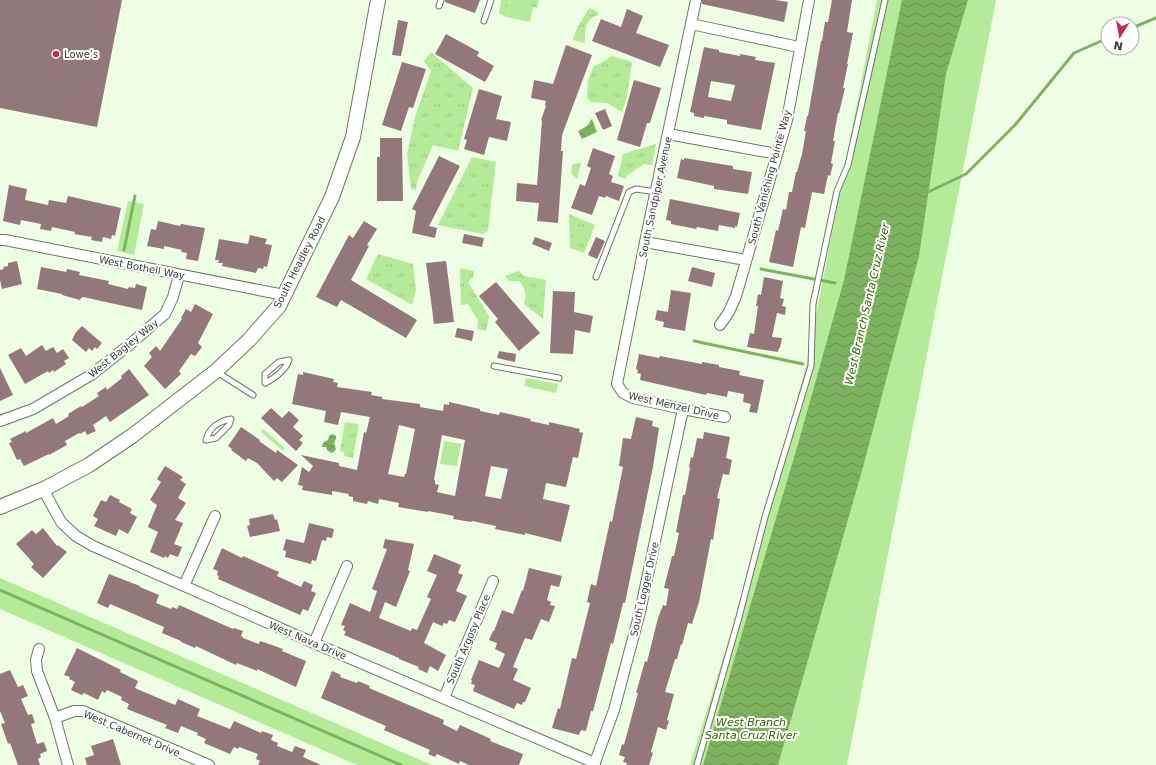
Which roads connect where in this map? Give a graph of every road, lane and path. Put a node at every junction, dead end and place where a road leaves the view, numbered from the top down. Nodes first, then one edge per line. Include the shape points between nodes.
1 (378, 0) edge
2 (491, 0) edge
3 (696, 0) edge
4 (809, 0) edge
5 (886, 0) edge
6 (484, 21) dead end
7 (691, 24) junction
8 (799, 46) junction
9 (668, 134) junction
10 (777, 154) junction
11 (656, 192) junction
12 (0, 240) edge
13 (645, 242) junction
14 (746, 260) junction
15 (179, 274) junction
16 (596, 277) dead end
17 (284, 295) junction
18 (720, 325) dead end
19 (289, 360) joint
20 (494, 366) dead end
21 (216, 371) junction
22 (559, 378) dead end
23 (623, 393) joint
24 (253, 395) dead end
25 (683, 409) junction
26 (725, 417) dead end
27 (231, 419) joint
28 (0, 421) edge
29 (43, 489) junction
30 (0, 507) edge
31 (215, 516) dead end
32 (347, 566) dead end
33 (492, 581) dead end
34 (184, 586) junction
35 (314, 643) junction
36 (39, 649) dead end
37 (444, 698) junction
38 (55, 718) junction
39 (594, 764) edge
40 (68, 765) edge
41 (209, 765) edge
42 (697, 765) edge

1 - 17 street, South Headley Road via 353,137 332,197
2 - 6 lane
3 - 7 street, South Sandpiper Avenue
4 - 8 street, South Vanishing Pointe Way
5 - 42 lane via 848,164 837,191 813,304 811,366
7 - 8 street
7 - 9 street, South Sandpiper Avenue
8 - 10 street, South Vanishing Pointe Way via 786,120
9 - 10 street
9 - 11 street, South Sandpiper Avenue
10 - 14 street, South Vanishing Pointe Way
11 - 13 street, South Sandpiper Avenue
11 - 16 lane via 636,189 629,192
12 - 15 street, West Bothell Way
13 - 14 street
13 - 23 street, South Sandpiper Avenue via 617,384
14 - 18 street, South Vanishing Pointe Way via 736,296
15 - 17 street, West Bothell Way
15 - 28 street, West Bagley Way via 173,298 165,314 128,346 91,374 40,405
17 - 21 street, South Headley Road via 279,306 250,340
19 - 19 lane via 279,362 265,374 265,383 274,379
20 - 22 lane
21 - 24 lane
21 - 29 street, South Headley Road via 132,436 89,465
23 - 25 street, West Menzel Drive via 633,398
25 - 26 street, West Menzel Drive
25 - 39 street, South Logger Drive via 640,612 614,710
27 - 27 lane via 222,420 208,432 206,440 216,438 229,425
29 - 30 street, South Headley Road
29 - 34 street, West Nava Drive via 61,522 76,536
31 - 34 street
32 - 35 street
33 - 37 street, South Argosy Place
34 - 35 street, West Nava Drive
35 - 37 street, West Nava Drive
36 - 38 street via 37,671
37 - 39 street, West Nava Drive
38 - 40 street
38 - 41 street, West Cabernet Drive via 74,711 83,711

